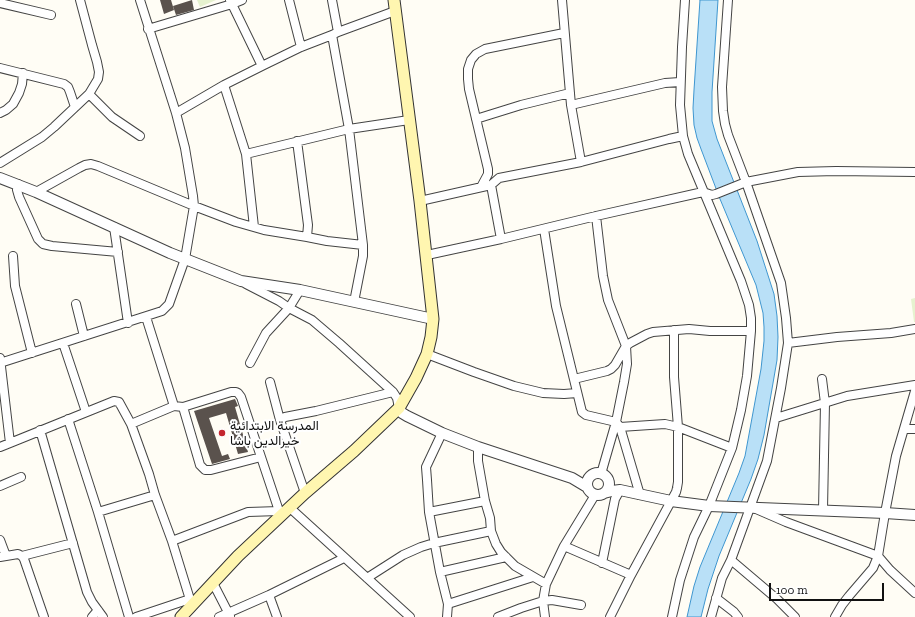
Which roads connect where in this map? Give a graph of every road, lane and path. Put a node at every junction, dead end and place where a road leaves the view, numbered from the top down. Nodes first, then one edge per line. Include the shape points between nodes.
1 (80, 0) edge
2 (140, 0) edge
3 (242, 0) edge
4 (289, 0) edge
5 (332, 0) edge
6 (562, 0) edge
7 (685, 0) edge
8 (728, 0) edge
9 (231, 2) edge
10 (0, 3) edge
11 (9, 3) edge
12 (394, 6) edge
13 (51, 15) dead end
14 (148, 29) junction
15 (335, 33) junction
16 (564, 33) junction
17 (301, 46) junction
18 (262, 66) junction
19 (0, 68) edge
20 (23, 73) junction
21 (680, 82) junction
22 (224, 85) junction
23 (570, 93) junction
24 (89, 94) junction
25 (571, 105) junction
26 (75, 107) junction
27 (0, 113) edge
28 (176, 113) junction
29 (476, 119) junction
30 (409, 120) junction
31 (349, 129) junction
32 (140, 136) dead end
33 (683, 136) junction
34 (297, 141) junction
35 (246, 154) junction
36 (581, 162) junction
37 (0, 163) edge
38 (915, 172) edge
39 (0, 178) edge
40 (746, 182) junction
41 (18, 184) junction
42 (490, 185) junction
43 (481, 187) junction
44 (36, 192) junction
45 (703, 192) junction
46 (420, 201) junction
47 (194, 206) junction
48 (596, 216) junction
49 (114, 227) junction
50 (254, 227) junction
51 (544, 229) junction
52 (307, 237) junction
53 (501, 239) junction
54 (363, 245) junction
55 (118, 252) junction
56 (426, 255) junction
57 (14, 256) dead end
58 (185, 259) junction
59 (241, 281) junction
60 (300, 290) junction
61 (354, 302) junction
62 (76, 304) dead end
63 (289, 308) junction
64 (146, 317) junction
65 (433, 318) junction
66 (128, 323) junction
67 (915, 329) edge
68 (674, 330) junction
69 (751, 331) junction
70 (84, 336) junction
71 (63, 343) junction
72 (788, 343) junction
73 (626, 346) junction
74 (32, 353) junction
75 (427, 354) junction
76 (0, 361) edge
77 (250, 363) dead end
78 (574, 379) junction
79 (822, 379) dead end
80 (270, 382) dead end
81 (915, 386) edge
82 (915, 391) edge
83 (393, 392) junction
84 (577, 393) junction
85 (825, 403) junction
86 (174, 406) junction
87 (183, 407) junction
88 (399, 408) junction
89 (86, 412) junction
90 (776, 418) junction
91 (68, 419) junction
92 (280, 420) junction
93 (131, 424) junction
94 (618, 425) junction
95 (678, 427) junction
96 (904, 429) junction
97 (915, 429) edge
98 (40, 430) junction
99 (442, 433) junction
100 (10, 443) junction
101 (0, 446) edge
102 (478, 447) junction
103 (732, 448) junction
104 (261, 457) junction
105 (21, 477) dead end
106 (590, 477) junction
107 (604, 477) junction
108 (572, 478) junction
109 (0, 486) edge
110 (620, 490) junction
111 (595, 492) junction
112 (305, 493) junction
113 (155, 495) junction
114 (640, 495) junction
115 (485, 501) junction
116 (671, 501) junction
117 (709, 506) junction
118 (748, 508) junction
119 (823, 510) junction
120 (283, 511) junction
121 (98, 512) junction
122 (429, 512) junction
123 (885, 513) junction
124 (915, 515) edge
125 (491, 531) junction
126 (0, 540) edge
127 (172, 542) junction
128 (73, 543) junction
129 (434, 543) junction
130 (564, 546) junction
131 (22, 556) junction
132 (878, 556) junction
133 (3, 557) edge
134 (506, 557) junction
135 (344, 558) junction
136 (731, 560) junction
137 (602, 563) junction
138 (440, 572) junction
139 (631, 575) junction
140 (533, 577) junction
141 (367, 578) junction
142 (213, 583) junction
143 (546, 584) junction
144 (915, 594) edge
145 (269, 595) junction
146 (716, 598) junction
147 (543, 601) junction
148 (191, 602) junction
149 (448, 604) junction
150 (581, 605) dead end
151 (100, 614) edge
152 (229, 615) edge
153 (44, 617) edge
154 (92, 617) edge
155 (129, 617) edge
156 (136, 617) edge
157 (181, 617) edge
158 (219, 617) edge
159 (277, 617) edge
160 (410, 617) edge
161 (447, 617) edge
162 (498, 617) edge
163 (545, 617) edge
164 (610, 617) edge
165 (672, 617) edge
166 (711, 617) edge
167 (738, 617) edge
168 (795, 617) edge
169 (835, 617) edge

1 - 24 street via 99,72
2 - 14 street
3 - 9 street
4 - 17 street
5 - 15 street
6 - 16 street
7 - 21 street
8 - 40 street via 722,87 723,111 728,135
9 - 14 street
9 - 18 street
10 - 11 street
11 - 13 street
12 - 15 street
12 - 30 main road
14 - 28 street
15 - 17 street
15 - 31 street
16 - 23 street
16 - 29 street via 485,48 476,54 468,69 468,79
17 - 18 street
18 - 22 street
19 - 20 street
20 - 26 street via 64,84 68,87
20 - 27 street via 22,84 13,104
21 - 25 street via 665,83
21 - 33 street
22 - 28 street
22 - 35 street
23 - 25 street
23 - 29 street
24 - 26 street
24 - 32 street via 112,117
25 - 36 street
26 - 37 street via 42,137
28 - 47 street via 185,148
29 - 43 street via 488,169
30 - 31 street
30 - 46 main road
31 - 34 street
31 - 54 street
33 - 36 street
33 - 45 street
34 - 35 street
34 - 52 street via 308,225
35 - 50 street
36 - 42 street via 498,178
38 - 40 street via 798,172
39 - 41 street
40 - 45 street via 712,195
40 - 72 street via 781,283
41 - 44 street
41 - 55 street via 19,197 38,239 43,244
42 - 43 street
42 - 53 street
43 - 46 street
44 - 47 street via 84,165 91,164
44 - 49 street
45 - 48 street
45 - 69 street via 741,281 749,305
46 - 56 main road
47 - 50 street
47 - 58 street
48 - 51 street
48 - 73 street via 605,289
49 - 55 street
49 - 58 street
50 - 52 street
51 - 53 street
51 - 78 street via 556,306
52 - 54 street
53 - 56 street
54 - 61 street
55 - 66 street
56 - 65 main road
57 - 74 street via 15,286
58 - 59 street
58 - 64 street via 170,304 162,311
59 - 60 street
59 - 63 street
60 - 61 street
60 - 63 street
61 - 65 street
62 - 70 street
63 - 77 street via 266,333
63 - 83 street via 312,320
64 - 66 street
64 - 86 street
65 - 75 main road
66 - 70 street
67 - 72 street
68 - 69 street
68 - 73 street via 650,333
68 - 95 street
69 - 103 street via 747,376
70 - 71 street
71 - 74 street
71 - 89 street
72 - 90 street
73 - 78 street via 611,369
73 - 94 street via 627,364
74 - 76 street
75 - 84 street via 514,386 543,393
75 - 88 main road
76 - 100 street
78 - 84 street
79 - 85 street
80 - 92 street
81 - 85 street via 847,396
82 - 96 street
83 - 88 street
83 - 92 street
84 - 94 street via 582,412
85 - 90 street
85 - 119 street
86 - 87 street
86 - 93 street
87 - 104 street via 200,464 206,470
87 - 104 street via 231,392 238,393
88 - 99 street via 407,416
88 - 112 main road
89 - 91 street
89 - 93 street via 117,401
90 - 118 street via 767,461
91 - 98 street
91 - 121 street
92 - 112 street
93 - 113 street
94 - 95 street via 665,424
94 - 107 street
94 - 114 street
95 - 103 street
95 - 116 street via 678,482
96 - 97 street
96 - 123 street
98 - 100 street
98 - 128 street
99 - 102 street
99 - 122 street via 426,467
100 - 101 street
102 - 108 street
102 - 115 street
103 - 117 street
104 - 120 street
105 - 109 street
106 - 107 street via 595,474
106 - 108 street
106 - 111 street via 588,480
107 - 110 street
107 - 111 street via 608,489
108 - 111 street
110 - 111 street
110 - 114 street
110 - 137 street via 615,499
111 - 130 street
112 - 120 main road
113 - 121 street
113 - 127 street
114 - 116 street
115 - 122 street
115 - 125 street
116 - 117 street
116 - 139 street
117 - 118 street
117 - 165 street via 694,537 682,573
118 - 119 street
118 - 132 street
118 - 136 street
119 - 123 street
120 - 127 street via 248,512
120 - 135 street
120 - 142 main road
121 - 155 street
122 - 129 street
123 - 124 street
123 - 132 street
125 - 129 street
125 - 134 street via 496,544
126 - 133 street
127 - 148 street
128 - 131 street
128 - 151 street via 87,592
129 - 138 street
129 - 141 street via 403,555
130 - 137 street
130 - 143 street
131 - 133 street via 18,554
131 - 153 street
132 - 144 street
132 - 169 street via 874,568
134 - 138 street
134 - 140 street
135 - 141 street
135 - 145 street
136 - 146 street
136 - 168 street
137 - 139 street
138 - 149 street
139 - 164 street
140 - 143 street
140 - 149 street
141 - 160 street
142 - 148 main road
142 - 152 street
143 - 147 street
145 - 152 street
145 - 159 street
146 - 166 street
146 - 167 street
147 - 150 street
147 - 162 street
147 - 163 street
148 - 156 street
148 - 157 main road
149 - 161 street
151 - 154 street
152 - 158 street

